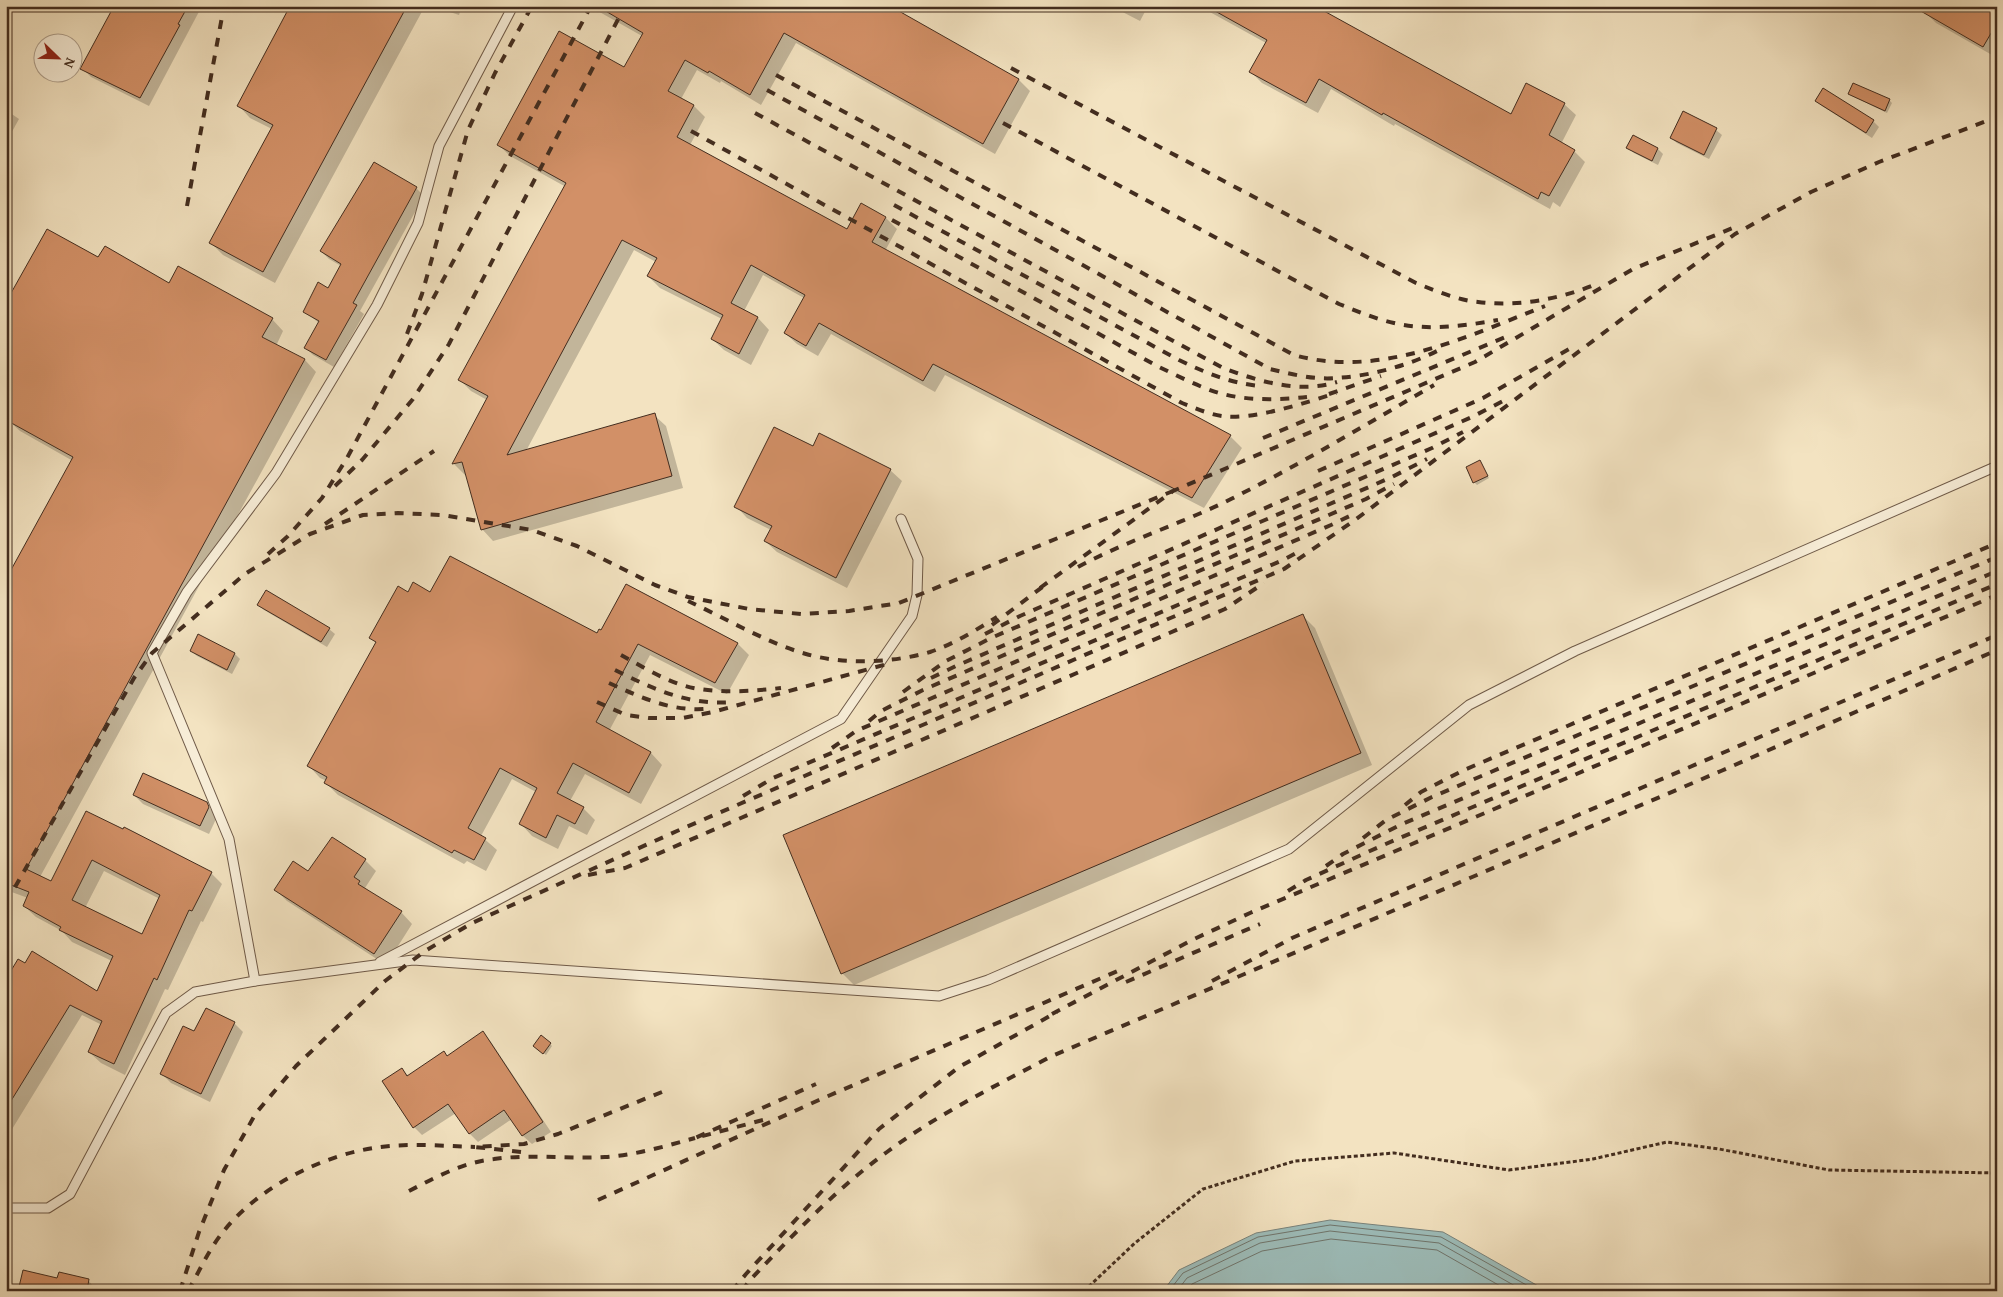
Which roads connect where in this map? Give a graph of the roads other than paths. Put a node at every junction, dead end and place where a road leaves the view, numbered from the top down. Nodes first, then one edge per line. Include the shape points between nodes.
1 (513, 6) edge
2 (1997, 466) edge
3 (901, 519) dead end
4 (373, 965) junction
5 (255, 982) junction
6 (6, 1208) edge

1 - 5 lane via 439,146 418,223 377,305 276,473 187,592 152,653 229,839
2 - 4 lane via 1575,651 1469,706 1289,849 988,980 940,996 413,960
3 - 4 lane via 918,559 917,595 912,616 841,719
4 - 5 lane
5 - 6 lane via 195,992 166,1013 70,1194 48,1208

